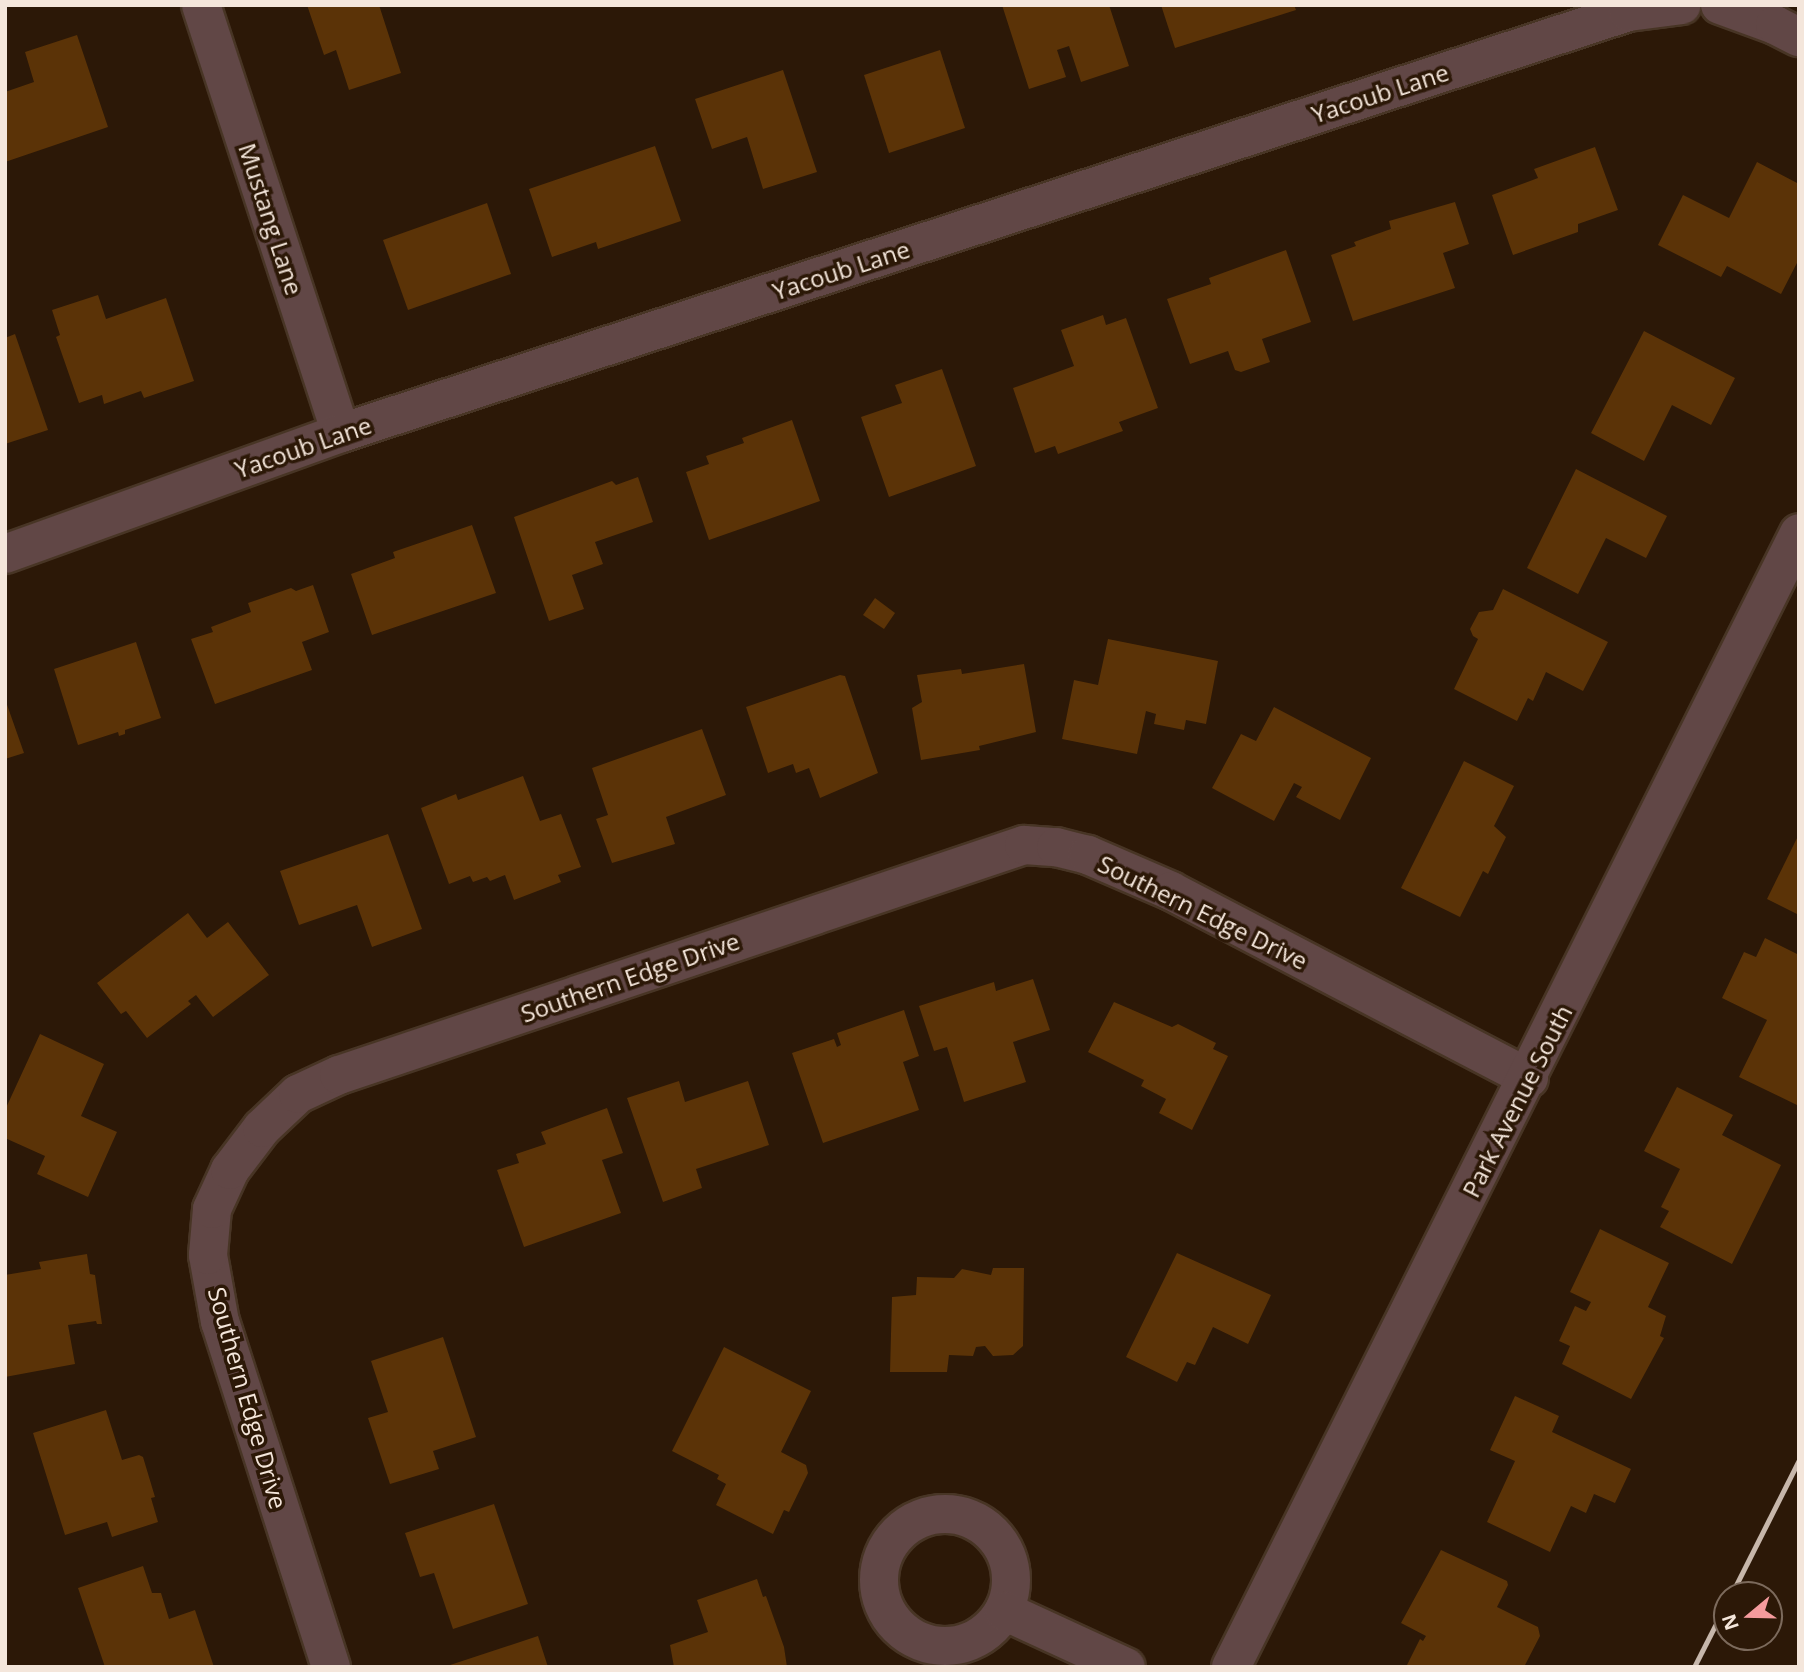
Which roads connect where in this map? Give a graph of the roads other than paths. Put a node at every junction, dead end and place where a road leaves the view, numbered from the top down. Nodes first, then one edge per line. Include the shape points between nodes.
1 (201, 5) edge
2 (1682, 5) edge
3 (1720, 5) edge
4 (1799, 37) edge
5 (341, 433) junction
6 (1799, 533) edge
7 (5, 554) edge
8 (1528, 1078) junction
9 (1004, 1611) dead end
10 (331, 1667) edge
11 (1126, 1667) edge
12 (1231, 1667) edge

1 - 5 street, Mustang Lane
2 - 5 street, Yacoub Lane via 1615,16
3 - 4 street
5 - 7 street, Yacoub Lane
6 - 8 street, Park Avenue South
8 - 10 street, Southern Edge Drive via 1171,891 1088,855 1024,845 339,1075 298,1094 262,1128 230,1170 212,1209 208,1255 220,1322
8 - 12 street, Park Avenue South
9 - 11 street

